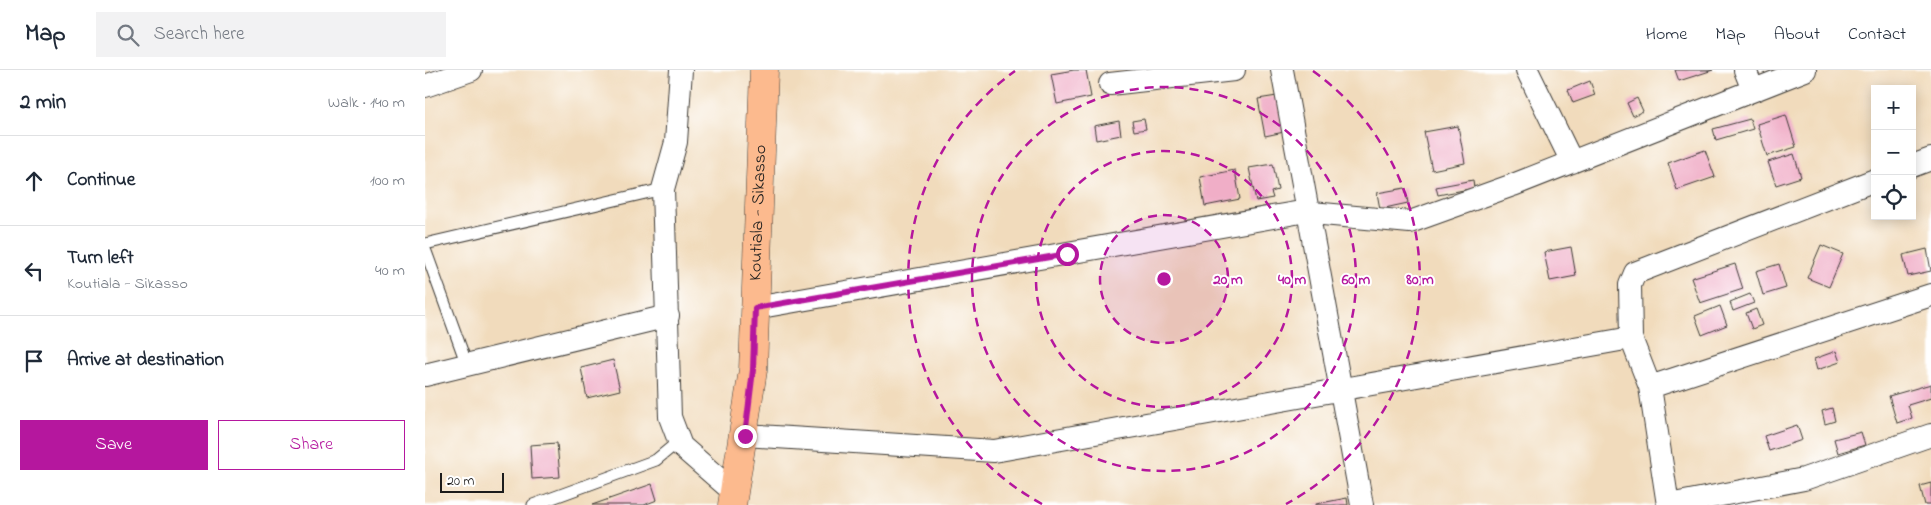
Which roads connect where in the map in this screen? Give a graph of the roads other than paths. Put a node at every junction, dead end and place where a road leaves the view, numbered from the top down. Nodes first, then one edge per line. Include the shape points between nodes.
1 (471, 70) edge
2 (681, 70) edge
3 (764, 70) edge
4 (1234, 70) edge
5 (1282, 70) edge
6 (1527, 70) edge
7 (1805, 70) edge
8 (1749, 80) edge
9 (1110, 84) dead end
10 (425, 86) edge
11 (1931, 159) edge
12 (1572, 162) junction
13 (1916, 165) edge
14 (1871, 182) edge
15 (663, 189) junction
16 (1309, 213) junction
17 (425, 244) edge
18 (425, 249) edge
19 (1931, 295) edge
20 (755, 308) junction
21 (668, 316) junction
22 (1631, 338) junction
23 (467, 365) junction
24 (425, 375) edge
25 (1650, 387) junction
26 (1341, 389) junction
27 (1931, 435) edge
28 (745, 436) junction
29 (679, 442) junction
30 (733, 499) edge
31 (533, 505) edge
32 (1362, 505) edge
33 (1668, 505) edge

1 - 10 street
2 - 15 street via 676,142
3 - 20 main road, Koutiala - Sikasso
4 - 9 street
5 - 16 street
6 - 12 street
7 - 8 street
8 - 12 street
11 - 13 street
12 - 16 street via 1410,222
14 - 22 street via 1635,274 1630,285
15 - 17 lane
15 - 21 street
16 - 20 street
16 - 26 street
18 - 23 lane
19 - 25 street
20 - 28 main road, Koutiala - Sikasso via 753,370
21 - 23 street
21 - 29 street via 671,417
22 - 25 street
22 - 26 street
23 - 24 street
25 - 33 street
26 - 28 street via 994,451
26 - 32 street
27 - 33 street via 1804,479
28 - 30 main road, Koutiala - Sikasso
29 - 30 street
29 - 31 lane via 656,460

